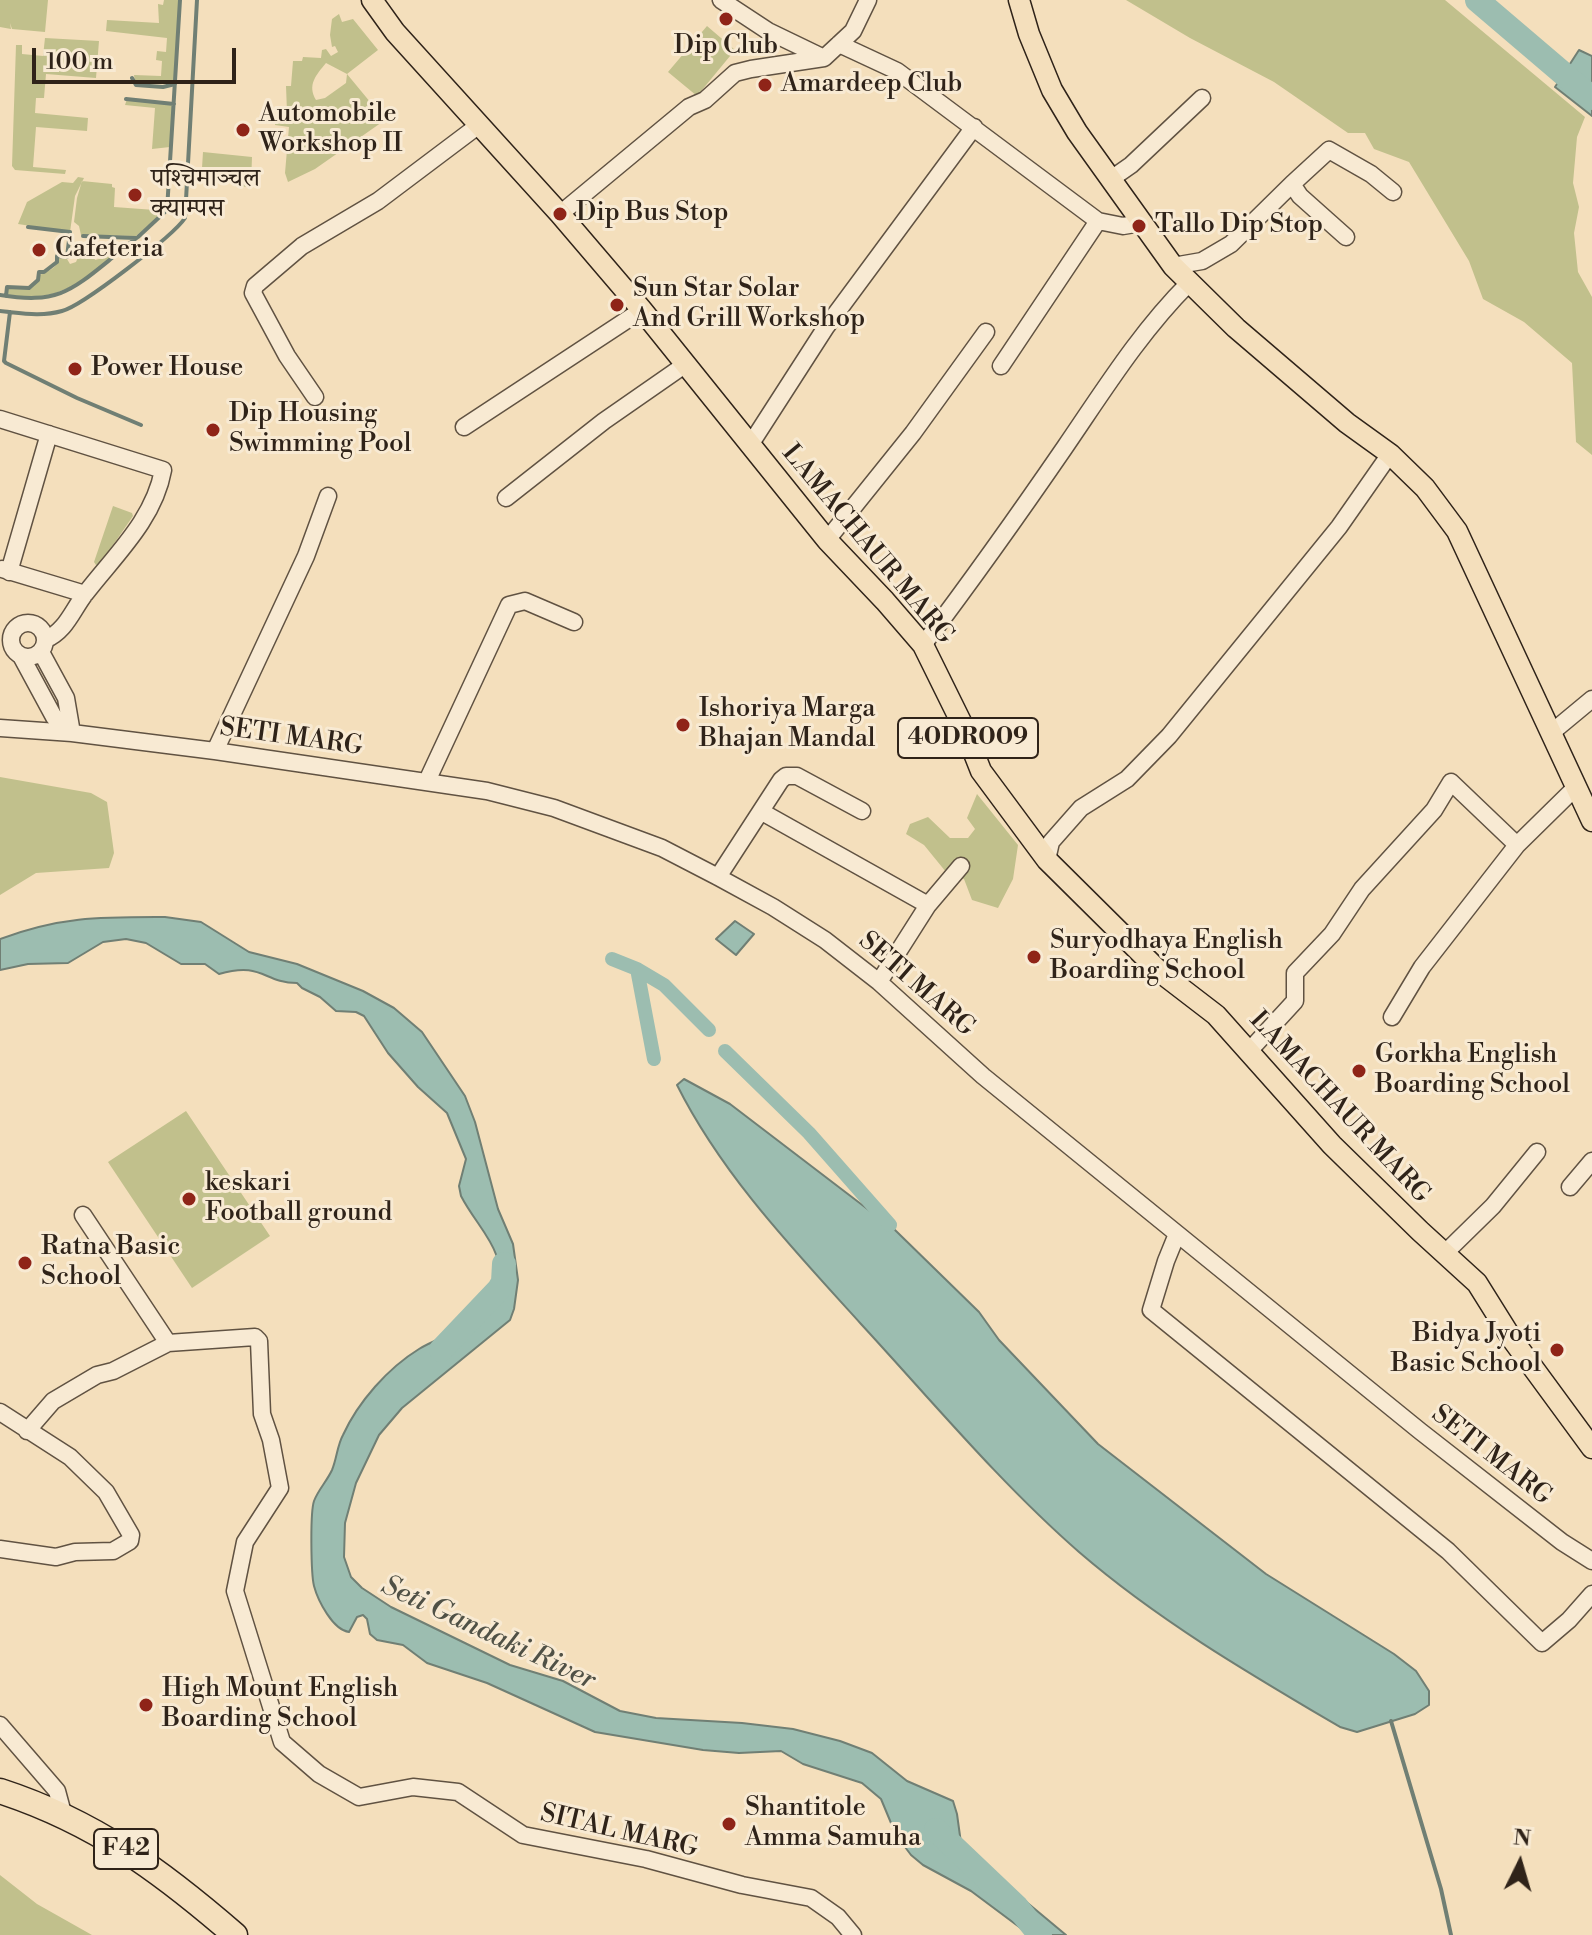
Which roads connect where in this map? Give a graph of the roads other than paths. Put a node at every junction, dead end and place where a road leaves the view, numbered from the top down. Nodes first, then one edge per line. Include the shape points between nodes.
1 (372, 0) edge
2 (721, 0) edge
3 (868, 0) edge
4 (1019, 0) edge
5 (839, 44) junction
6 (824, 58) junction
7 (1202, 98) dead end
8 (479, 125) junction
9 (974, 127) junction
10 (1111, 179) junction
11 (1292, 184) junction
12 (1393, 192) dead end
13 (560, 214) junction
14 (1098, 221) junction
15 (1141, 223) junction
16 (1346, 237) dead end
17 (1173, 266) junction
18 (1189, 283) junction
19 (642, 310) junction
20 (986, 332) dead end
21 (686, 364) junction
22 (1001, 366) dead end
23 (315, 397) dead end
24 (0, 419) edge
25 (464, 427) dead end
26 (49, 434) junction
27 (750, 445) junction
28 (1390, 454) junction
29 (328, 496) dead end
30 (506, 498) dead end
31 (827, 540) junction
32 (5, 570) edge
33 (85, 594) junction
34 (574, 622) dead end
35 (923, 645) junction
36 (43, 646) junction
37 (12, 653) edge
38 (1592, 699) edge
39 (0, 728) edge
40 (72, 733) junction
41 (1551, 733) junction
42 (215, 751) junction
43 (427, 781) junction
44 (1575, 788) junction
45 (862, 811) dead end
46 (762, 812) junction
47 (1592, 821) edge
48 (1517, 845) junction
49 (1047, 860) junction
50 (961, 866) dead end
51 (718, 877) junction
52 (928, 905) junction
53 (879, 982) junction
54 (1392, 1017) dead end
55 (1250, 1050) junction
56 (1537, 1152) dead end
57 (1592, 1161) edge
58 (1570, 1187) dead end
59 (83, 1215) dead end
60 (1177, 1234) junction
61 (1445, 1253) junction
62 (168, 1343) junction
63 (0, 1412) edge
64 (27, 1431) junction
65 (1592, 1448) edge
66 (0, 1549) edge
67 (1592, 1561) edge
68 (1592, 1594) edge
69 (0, 1725) edge
70 (0, 1791) edge
71 (64, 1817) junction
72 (235, 1935) edge
73 (853, 1935) edge

1 - 8 main road, LAMACHAUR MARG / 40DR009
2 - 6 street
3 - 5 street via 853,31
4 - 10 main road via 1052,90
5 - 6 street
5 - 9 street via 897,71
6 - 13 street via 735,73
7 - 10 street
8 - 13 main road, LAMACHAUR MARG / 40DR009
8 - 23 street via 378,201 302,246 255,286 253,293 270,325
9 - 14 street
9 - 27 street via 826,327
10 - 15 main road
11 - 12 street via 1329,150
11 - 16 street
11 - 17 street via 1231,244 1202,261
13 - 19 main road, LAMACHAUR MARG / 40DR009
14 - 15 street
14 - 22 street
15 - 17 main road
17 - 18 main road
18 - 28 main road via 1347,423
18 - 35 street via 1126,358
19 - 21 main road, LAMACHAUR MARG / 40DR009
19 - 25 street
20 - 31 street
21 - 27 main road, LAMACHAUR MARG / 40DR009
21 - 30 street
24 - 26 street
26 - 32 street
26 - 33 street via 163,470 146,513
27 - 31 main road, LAMACHAUR MARG / 40DR009
28 - 41 main road via 1425,488 1457,531
28 - 49 street via 1339,527 1169,736 1127,779 1081,808 1051,842
29 - 42 street via 306,556
31 - 35 main road, LAMACHAUR MARG / 40DR009
32 - 33 street
33 - 36 street via 62,629
34 - 43 street via 525,601 509,605
35 - 49 main road, LAMACHAUR MARG / 40DR009 via 981,771
36 - 37 street via 32,657
36 - 37 street via 43,632 35,625 20,625 11,638
36 - 40 street via 66,698
37 - 40 street via 54,717
38 - 41 street
39 - 40 street, SETI MARG
40 - 42 street, SETI MARG
41 - 44 main road
42 - 43 street, SETI MARG
43 - 51 street, SETI MARG via 554,808 662,848
44 - 47 main road
44 - 48 street
45 - 46 street via 797,776 786,776
46 - 51 street
46 - 52 street
48 - 54 street via 1422,967
48 - 55 street via 1451,782 1434,810 1295,973 1295,1001
49 - 55 main road, LAMACHAUR MARG / 40DR009 via 1160,972 1216,1015
50 - 52 street
51 - 53 street, SETI MARG via 825,940
52 - 53 street
53 - 60 street, SETI MARG via 983,1076
55 - 61 main road, LAMACHAUR MARG / 40DR009 via 1332,1145
56 - 61 street
57 - 58 street
59 - 62 street
60 - 67 street, SETI MARG via 1420,1431
60 - 68 street via 1151,1310 1448,1551 1542,1643
61 - 65 main road, LAMACHAUR MARG / 40DR009 via 1477,1283
62 - 64 street via 53,1401
62 - 73 street, SITAL MARG via 255,1337 259,1341 262,1414 280,1488 245,1542 235,1591 282,1742 319,1774 359,1797 413,1787 458,1792 523,1835 811,1898
63 - 64 street
64 - 66 street via 70,1457 106,1492 130,1541 113,1551 56,1557
69 - 71 street via 57,1791
70 - 71 highway, F42
71 - 72 highway, F42 via 140,1858

